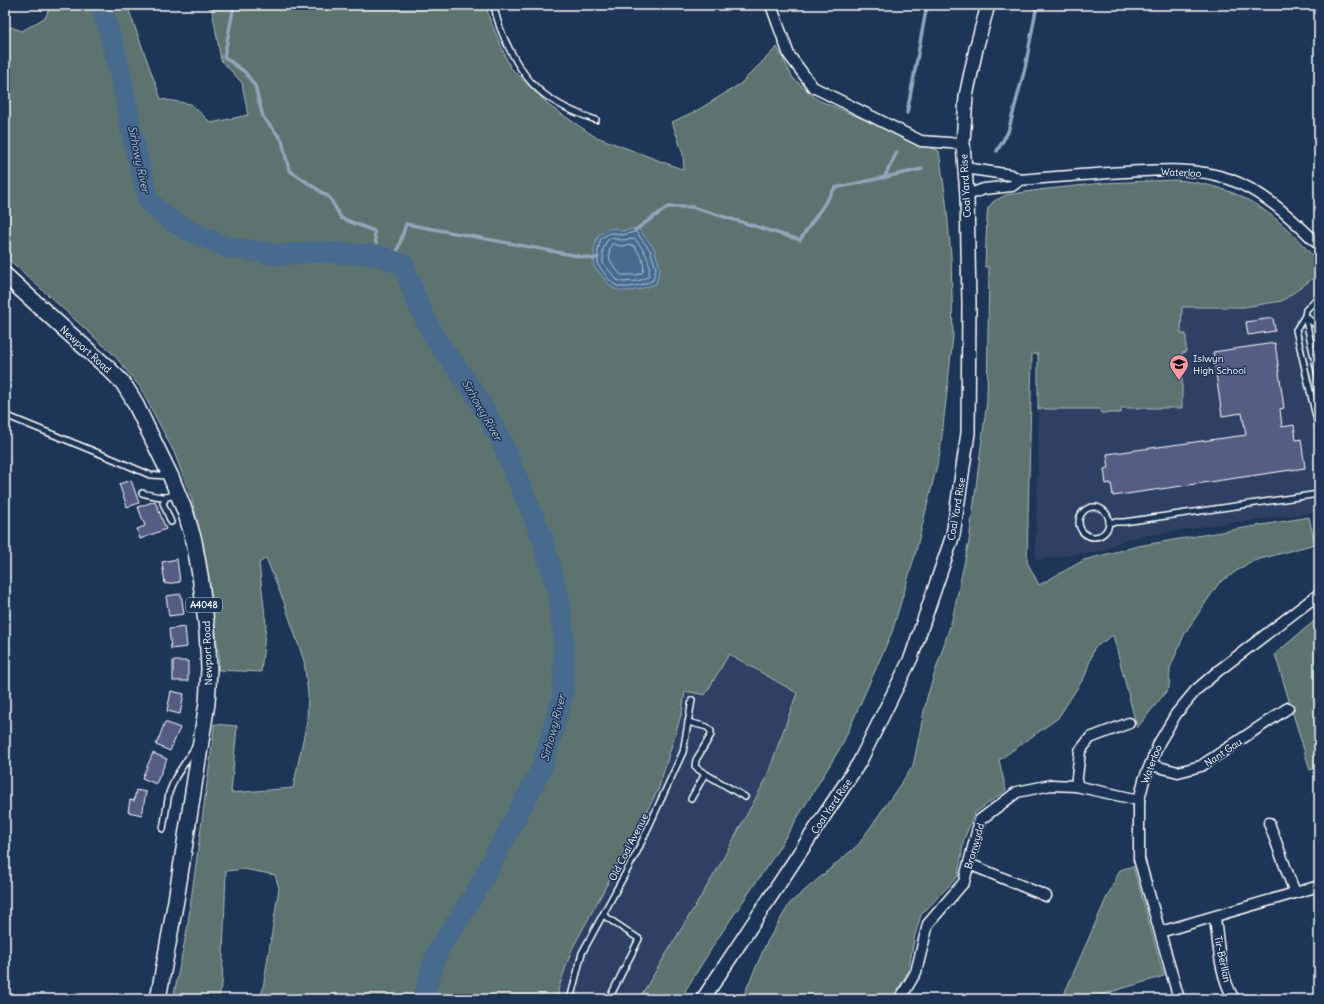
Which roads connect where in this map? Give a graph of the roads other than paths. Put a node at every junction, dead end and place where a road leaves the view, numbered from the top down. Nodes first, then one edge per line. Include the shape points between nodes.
1 (494, 5) edge
2 (771, 5) edge
3 (988, 5) edge
4 (596, 120) dead end
5 (963, 144) junction
6 (965, 168) junction
7 (1020, 180) junction
8 (967, 195) junction
9 (1319, 245) edge
10 (5, 274) edge
11 (1319, 296) edge
12 (1305, 316) junction
13 (1319, 333) edge
14 (1319, 380) edge
15 (5, 415) edge
16 (1319, 430) edge
17 (172, 477) junction
18 (142, 493) dead end
19 (1319, 494) edge
20 (172, 496) junction
21 (171, 522) dead end
22 (1109, 522) junction
23 (1319, 594) edge
24 (692, 700) dead end
25 (1288, 708) dead end
26 (688, 722) junction
27 (1129, 723) dead end
28 (202, 736) junction
29 (1151, 765) junction
30 (705, 774) junction
31 (1076, 786) junction
32 (744, 797) dead end
33 (691, 799) dead end
34 (1139, 800) junction
35 (1270, 823) dead end
36 (164, 829) dead end
37 (968, 864) junction
38 (1319, 886) edge
39 (1295, 893) junction
40 (1046, 896) dead end
41 (603, 915) junction
42 (1215, 917) junction
43 (1160, 932) junction
44 (158, 999) edge
45 (571, 999) edge
46 (609, 999) edge
47 (703, 999) edge
48 (900, 999) edge
49 (1179, 999) edge
50 (1234, 999) edge

1 - 4 lane via 507,44 524,73 539,90 568,110
2 - 5 street via 789,55 813,87 921,141
3 - 5 main road, Coal Yard Rise via 966,96
5 - 6 main road, Coal Yard Rise
6 - 7 street, Waterloo via 1011,174
6 - 8 main road, Coal Yard Rise
7 - 8 street, Waterloo via 1012,186 984,189
7 - 9 street, Waterloo via 1171,170 1214,174 1266,198
8 - 47 main road, Coal Yard Rise via 968,433 953,535 911,658 860,763
10 - 17 main road, Newport Road / A4048 via 122,383 133,399
11 - 12 lane via 1306,310
12 - 13 lane via 1317,326
12 - 14 lane
12 - 16 lane via 1296,330
15 - 17 lane via 150,475
17 - 20 main road, Newport Road / A4048
18 - 20 lane via 158,498
19 - 22 lane
20 - 21 lane via 163,503
20 - 28 main road, Newport Road / A4048 via 194,542 207,630 209,669
22 - 22 lane via 1105,532 1096,537 1082,532 1078,522 1082,512 1096,508 1105,513
23 - 29 street, Waterloo via 1196,690 1169,725
24 - 26 lane, Old Coal Avenue
25 - 29 street, Nant Gau via 1201,766 1178,772
26 - 30 lane via 707,727 711,731 695,766
26 - 41 lane, Old Coal Avenue via 683,752 637,852
27 - 31 street via 1090,738 1083,746 1080,751
28 - 36 lane via 175,778 169,793
28 - 44 main road, Newport Road / A4048
29 - 34 street, Waterloo
30 - 32 lane
30 - 33 lane
31 - 34 street, Bronwydd
31 - 37 street, Bronwydd via 1050,785 1016,792 980,820
34 - 43 street, Waterloo via 1139,859
35 - 39 street
37 - 40 street
37 - 48 street, Bronwydd via 964,882 928,924 916,972
38 - 39 street
39 - 42 street
41 - 45 lane, Old Coal Avenue via 582,953
41 - 46 lane via 639,939
42 - 43 street
42 - 50 street, Tir-Berllan via 1221,959
43 - 49 street, Waterloo

